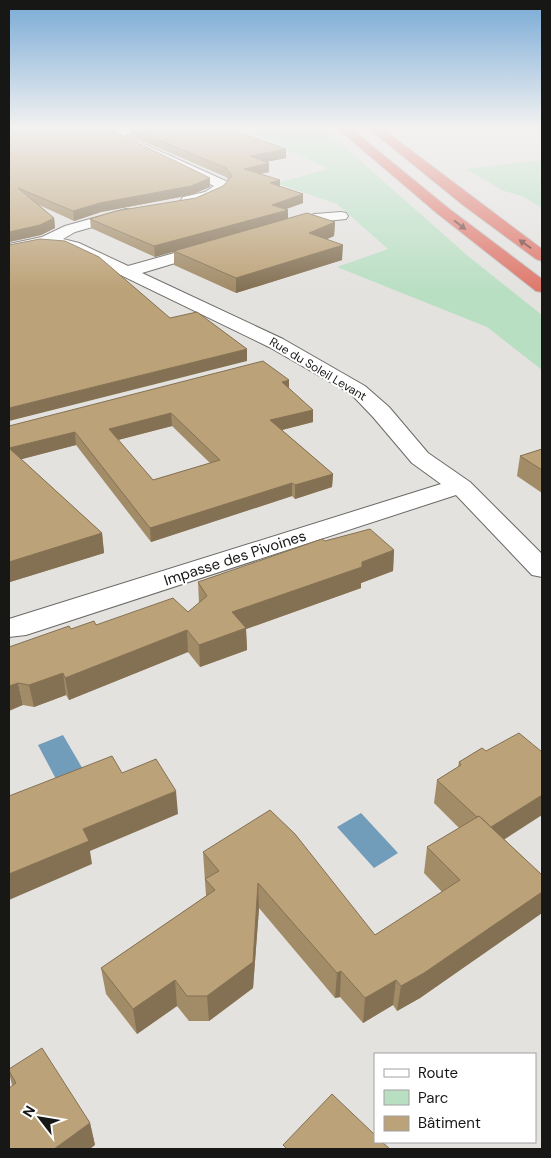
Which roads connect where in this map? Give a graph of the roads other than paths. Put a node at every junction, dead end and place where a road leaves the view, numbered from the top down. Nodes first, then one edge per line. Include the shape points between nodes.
1 (214, 181) edge
2 (407, 181) edge
3 (443, 181) edge
4 (171, 204) edge
5 (143, 209) edge
6 (341, 216) dead end
7 (268, 232) edge
8 (46, 241) junction
9 (220, 245) edge
10 (9, 250) edge
11 (542, 256) edge
12 (126, 272) junction
13 (542, 287) edge
14 (297, 356) junction
15 (268, 364) edge
16 (461, 487) junction
17 (542, 570) edge
18 (9, 628) edge

1 - 4 street via 223,185 221,189 210,195
2 -> 13 highway
11 -> 3 highway
5 - 8 street via 70,229
6 - 7 street via 315,218
8 - 10 street
8 - 12 street, Rue du Soleil Levant via 73,246
9 - 12 street
12 - 14 street, Rue du Soleil Levant
14 - 15 street
14 - 16 street, Rue du Soleil Levant via 371,400 420,458
16 - 17 street, Rue du Soleil Levant
16 - 18 street, Impasse des Pivoines

